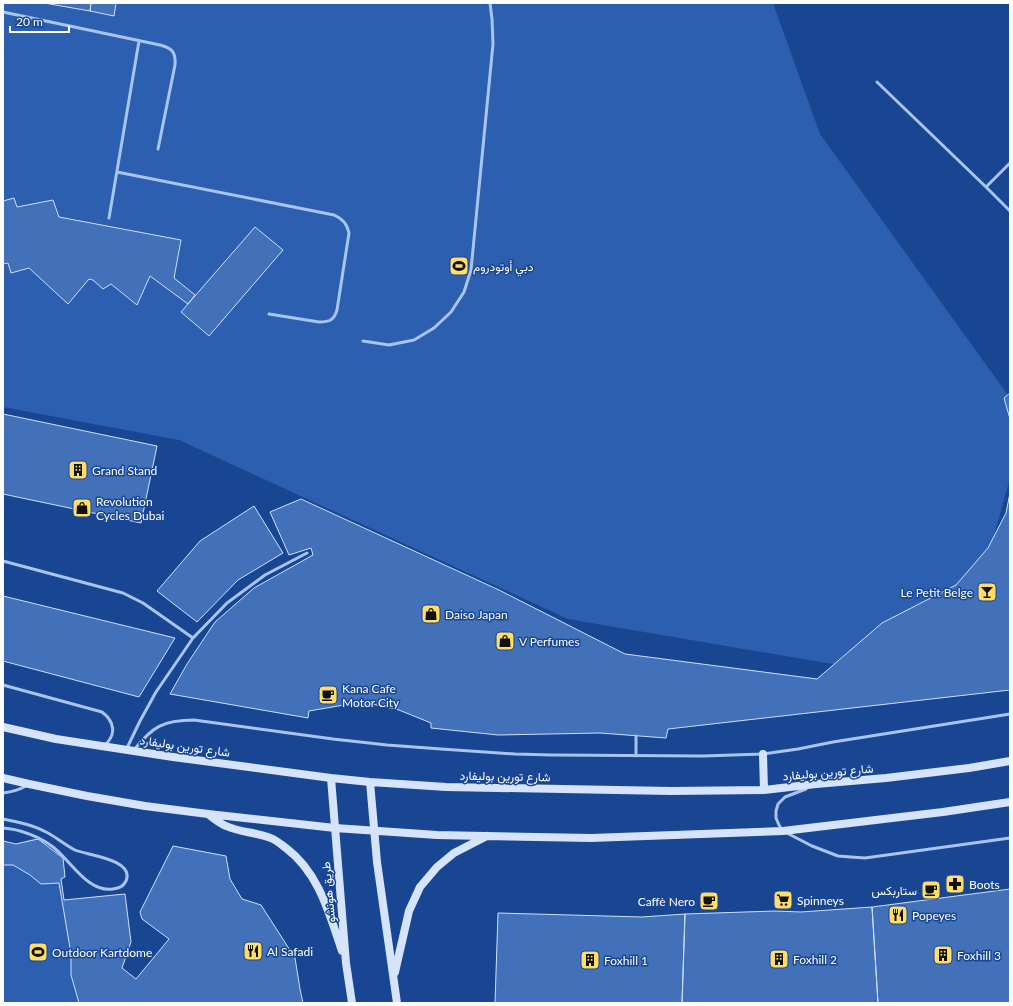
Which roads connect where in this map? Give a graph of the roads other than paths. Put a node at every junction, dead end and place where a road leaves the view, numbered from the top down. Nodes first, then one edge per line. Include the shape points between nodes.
1 (490, 3) edge
2 (3, 12) edge
3 (139, 41) junction
4 (877, 82) dead end
5 (158, 150) dead end
6 (1010, 163) edge
7 (117, 172) junction
8 (986, 187) junction
9 (1010, 211) edge
10 (109, 218) dead end
11 (269, 314) dead end
12 (363, 342) dead end
13 (308, 553) dead end
14 (3, 561) edge
15 (193, 638) junction
16 (3, 685) edge
17 (1010, 714) edge
18 (3, 727) edge
19 (636, 736) dead end
20 (103, 746) junction
21 (130, 750) junction
22 (763, 754) junction
23 (636, 756) junction
24 (1010, 761) edge
25 (3, 778) edge
26 (331, 778) junction
27 (370, 782) junction
28 (29, 784) junction
29 (816, 784) junction
30 (764, 790) junction
31 (3, 793) edge
32 (1010, 802) edge
33 (208, 814) junction
34 (3, 819) edge
35 (3, 828) edge
36 (335, 828) junction
37 (374, 831) junction
38 (783, 831) junction
39 (489, 836) junction
40 (1010, 838) edge
41 (346, 963) junction
42 (394, 979) junction
43 (352, 1003) edge
44 (397, 1003) edge

1 - 12 lane via 492,44 471,270 464,292 451,312 434,328 414,340 389,345
2 - 3 lane
3 - 5 lane via 167,47 173,51 176,58
3 - 7 lane
4 - 8 lane
6 - 8 lane
7 - 10 lane
7 - 11 lane via 334,215 345,222 349,233 335,316 326,322 319,322
8 - 9 lane
13 - 15 lane via 265,575 226,603
14 - 15 lane via 123,593 143,603
15 - 21 lane via 156,692 140,721
16 - 20 lane via 102,712 108,716 113,728 109,742
17 - 22 lane
18 - 20 main road, شارع تورين بوليفارد
19 - 23 lane
20 - 21 main road, شارع تورين بوليفارد
21 - 23 lane via 154,729 173,722 189,720 387,745 515,754
21 - 26 main road, شارع تورين بوليفارد
22 - 23 lane
22 - 30 main road
24 - 29 main road, شارع تورين بوليفارد via 886,778
25 - 28 main road
26 - 27 main road, شارع تورين بوليفارد
26 - 36 main road, طريق هونشو
27 - 30 main road, شارع تورين بوليفارد via 446,787 671,792
27 - 37 main road
28 - 31 lane
28 - 33 main road via 145,806
29 - 30 main road, شارع تورين بوليفارد
29 - 38 lane via 786,797 778,804 776,818
32 - 38 main road
33 - 36 main road
33 - 41 main road via 226,826 274,839 293,853 318,886
34 - 35 lane via 45,832 75,850 112,861 127,874 125,884 110,889 92,885 62,854 43,840 21,831
36 - 37 main road
36 - 41 main road, طريق هونشو
37 - 39 main road
37 - 42 main road
38 - 39 main road via 591,838
38 - 40 lane via 838,856 865,858
39 - 42 main road via 454,853 437,867 420,888 409,911
41 - 43 main road, طريق هونشو
42 - 44 main road

